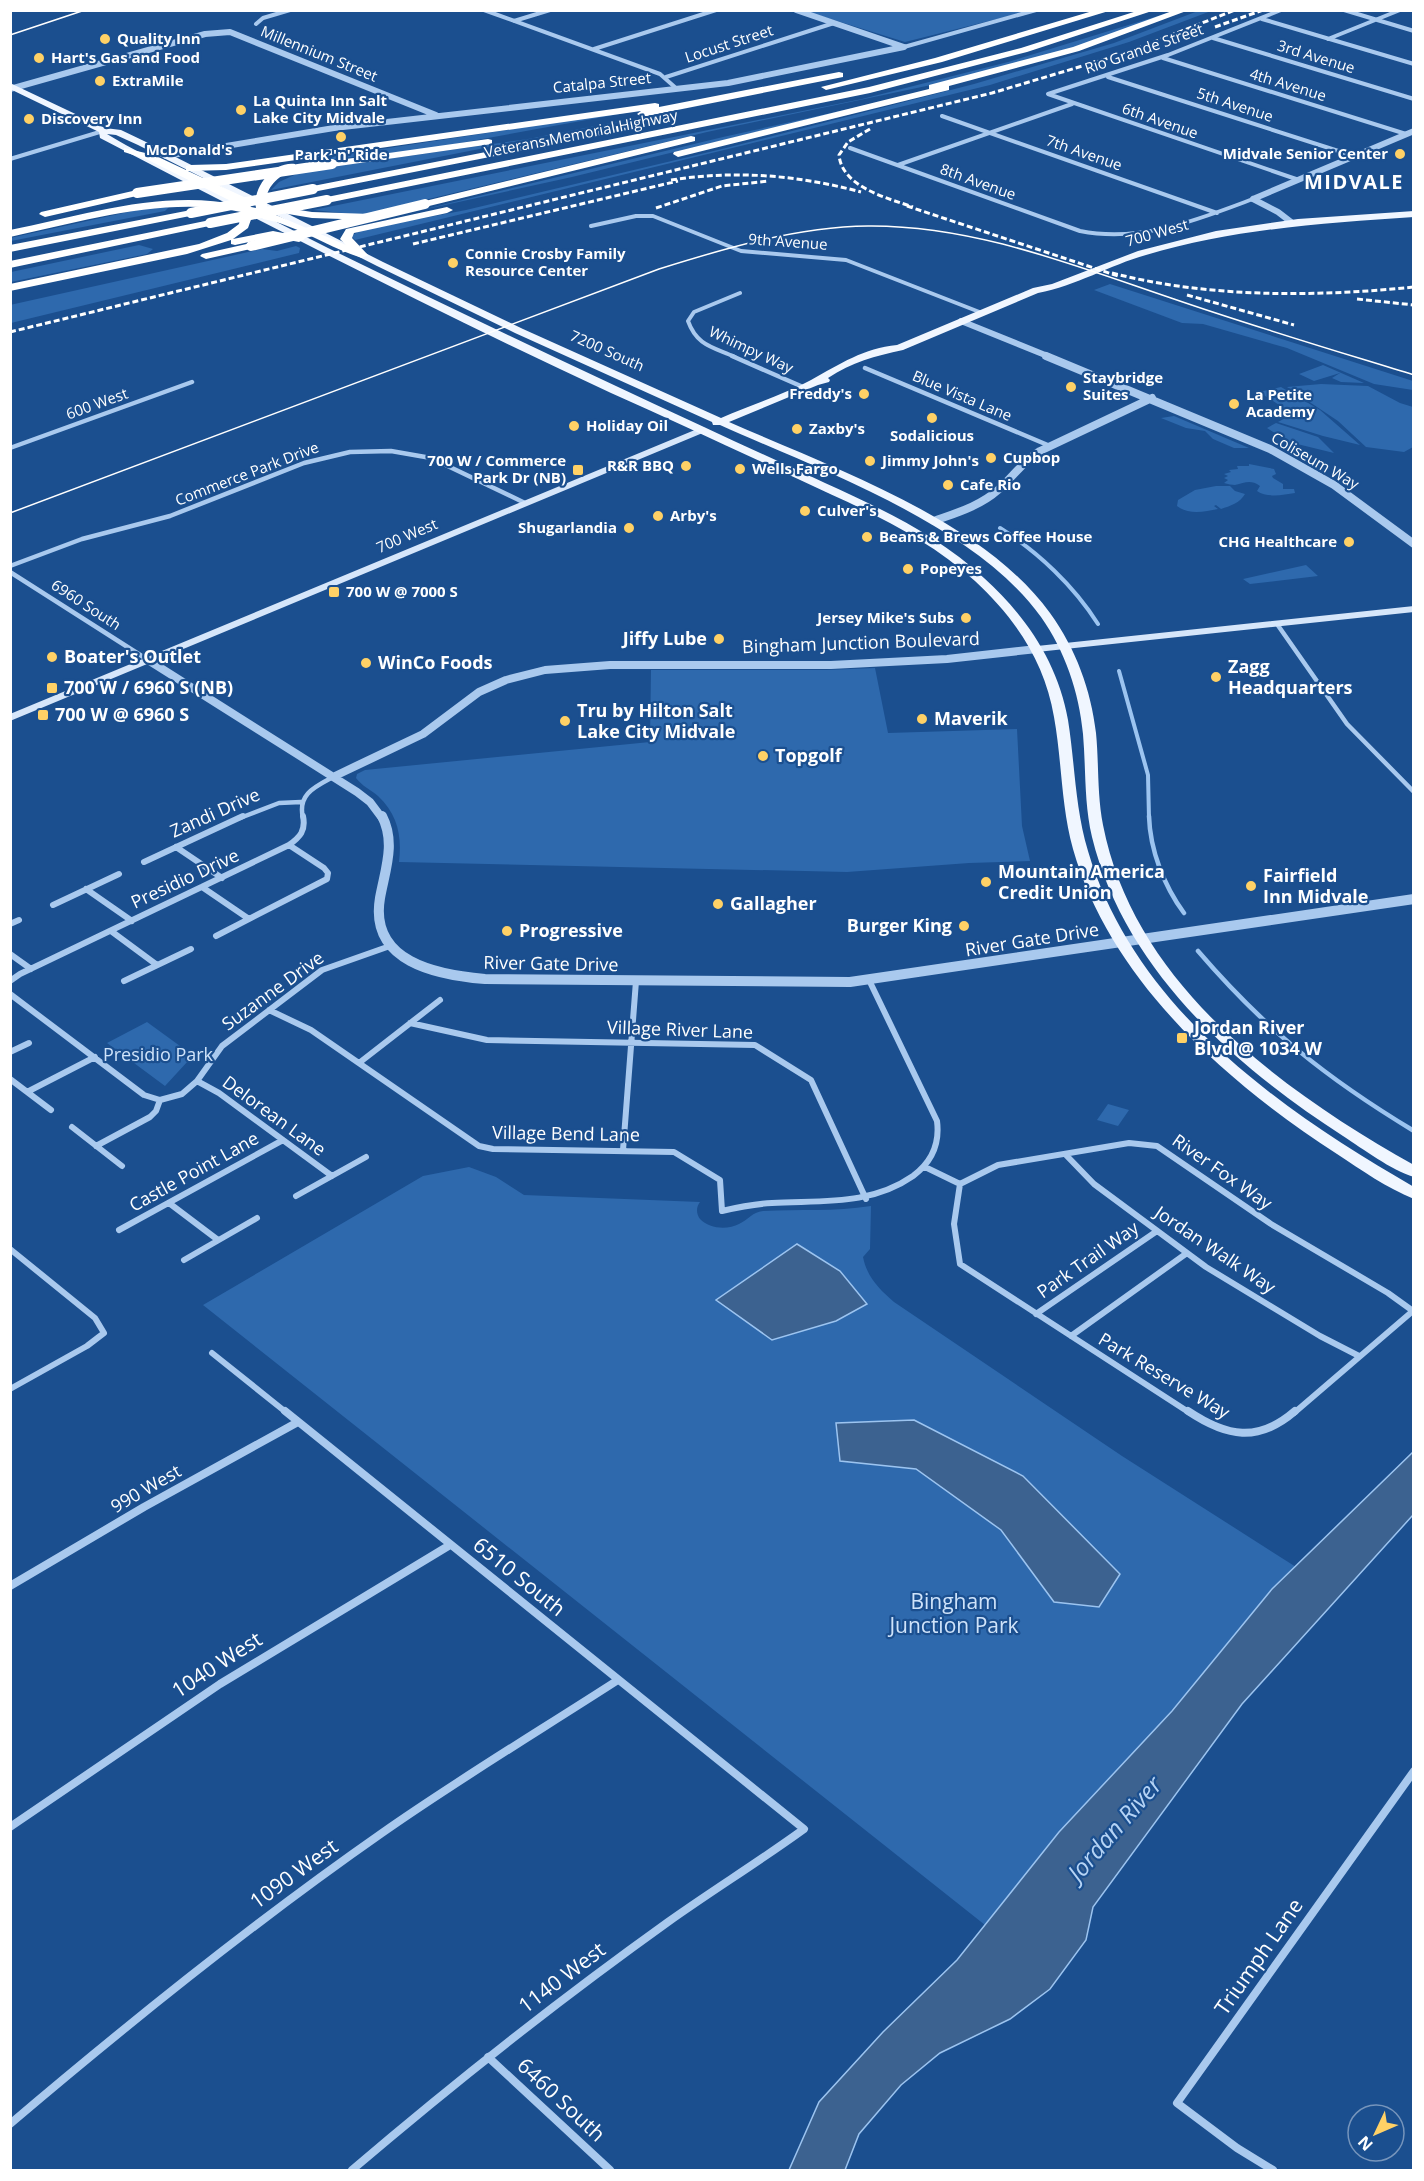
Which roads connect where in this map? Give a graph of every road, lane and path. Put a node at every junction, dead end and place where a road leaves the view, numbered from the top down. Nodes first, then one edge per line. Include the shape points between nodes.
1 (484, 10) edge
2 (550, 10) edge
3 (716, 10) edge
4 (796, 10) edge
5 (1036, 10) edge
6 (1078, 10) edge
7 (1108, 10) edge
8 (1151, 10) edge
9 (1185, 10) edge
10 (1281, 10) edge
11 (1344, 10) edge
12 (1400, 10) edge
13 (286, 11) edge
14 (1262, 19) junction
15 (1376, 20) junction
16 (514, 21) junction
17 (834, 23) junction
18 (256, 24) dead end
19 (1413, 31) edge
20 (1212, 38) junction
21 (1328, 39) junction
22 (904, 47) junction
23 (1076, 49) junction
24 (592, 50) junction
25 (1163, 58) junction
26 (1413, 64) edge
27 (666, 77) junction
28 (1108, 77) junction
29 (819, 79) junction
30 (12, 87) edge
31 (677, 89) junction
32 (1048, 94) joint
33 (1413, 99) edge
34 (1072, 104) junction
35 (437, 116) junction
36 (942, 116) dead end
37 (103, 131) junction
38 (989, 133) junction
39 (1410, 133) edge
40 (850, 148) dead end
41 (354, 149) junction
42 (128, 150) junction
43 (166, 156) junction
44 (1354, 156) junction
45 (10, 159) edge
46 (898, 165) junction
47 (190, 168) junction
48 (1299, 180) junction
49 (230, 189) junction
50 (1253, 199) junction
51 (150, 205) junction
52 (244, 207) junction
53 (457, 207) junction
54 (263, 208) junction
55 (1413, 212) edge
56 (1217, 213) junction
57 (1288, 219) junction
58 (10, 222) edge
59 (591, 226) dead end
60 (280, 228) junction
61 (10, 234) edge
62 (305, 240) junction
63 (10, 249) edge
64 (177, 253) junction
65 (362, 255) junction
66 (10, 265) edge
67 (10, 288) edge
68 (740, 293) dead end
69 (10, 299) edge
70 (982, 313) junction
71 (961, 321) junction
72 (899, 348) junction
73 (857, 371) junction
74 (192, 382) dead end
75 (815, 382) junction
76 (803, 387) junction
77 (1152, 398) junction
78 (722, 421) junction
79 (702, 430) junction
80 (1050, 446) junction
81 (10, 448) edge
82 (525, 503) junction
83 (934, 521) junction
84 (1413, 544) edge
85 (10, 566) edge
86 (10, 572) edge
87 (1413, 609) edge
88 (1277, 624) junction
89 (1064, 645) junction
90 (1037, 649) junction
91 (148, 660) junction
92 (10, 718) edge
93 (335, 777) junction
94 (1413, 792) edge
95 (302, 802) junction
96 (289, 846) junction
97 (176, 848) junction
98 (144, 862) dead end
99 (119, 874) dead end
100 (222, 878) junction
101 (202, 887) junction
102 (86, 889) junction
103 (1413, 899) edge
104 (53, 904) dead end
105 (249, 919) junction
106 (19, 920) dead end
107 (132, 921) junction
108 (10, 924) edge
109 (111, 931) junction
110 (216, 936) dead end
111 (1133, 941) junction
112 (390, 946) junction
113 (190, 949) dead end
114 (10, 954) edge
115 (158, 965) junction
116 (31, 969) junction
117 (869, 980) junction
118 (10, 981) edge
119 (124, 981) dead end
120 (636, 981) junction
121 (10, 993) edge
122 (440, 1000) dead end
123 (270, 1010) junction
124 (410, 1023) junction
125 (631, 1042) junction
126 (29, 1043) dead end
127 (10, 1052) edge
128 (95, 1057) junction
129 (359, 1063) junction
130 (10, 1079) edge
131 (197, 1081) junction
132 (27, 1092) junction
133 (160, 1100) junction
134 (51, 1110) dead end
135 (72, 1127) dead end
136 (283, 1140) junction
137 (96, 1146) junction
138 (623, 1150) junction
139 (1065, 1154) junction
140 (366, 1157) dead end
141 (122, 1166) dead end
142 (925, 1167) junction
143 (1413, 1172) edge
144 (332, 1176) junction
145 (960, 1184) junction
146 (1413, 1194) edge
147 (297, 1196) dead end
148 (866, 1199) junction
149 (170, 1203) junction
150 (257, 1218) dead end
151 (119, 1230) dead end
152 (1157, 1231) junction
153 (218, 1240) junction
154 (10, 1249) edge
155 (1187, 1253) junction
156 (184, 1260) dead end
157 (1413, 1311) edge
158 (1036, 1314) junction
159 (1071, 1336) junction
160 (212, 1353) dead end
161 (1359, 1356) junction
162 (10, 1389) edge
163 (298, 1422) junction
164 (450, 1545) junction
165 (10, 1586) edge
166 (618, 1680) junction
167 (1413, 1771) edge
168 (10, 1827) edge
169 (804, 1828) joint
170 (488, 2057) junction
171 (10, 2124) edge
172 (352, 2170) edge
173 (610, 2170) edge
174 (1273, 2170) edge

1 - 16 street
2 - 16 street
3 - 24 street
4 - 17 street
5 - 22 street, Catalpa Street
6 - 29 highway via 962,45
7 - 63 highway, Veterans Memorial Highway, bridge via 960,55 828,86
8 - 66 highway, Veterans Memorial Highway, bridge via 1014,53 870,90
9 - 23 highway
10 - 14 street, Rio Grande Street
11 - 15 street
12 - 15 street
13 - 18 street
14 - 20 street, Rio Grande Street
14 - 21 street
15 - 19 street
15 - 21 street
16 - 24 street
17 - 22 street
17 - 27 street, Locust Street
20 - 25 street, Rio Grande Street
20 - 33 street, 3rd Avenue
21 - 26 street
22 - 31 street, Catalpa Street via 779,74
23 - 53 highway via 899,100
23 - 69 highway, bridge via 960,81 684,141 251,246
24 - 27 street
25 - 28 street, Rio Grande Street
25 - 39 street, 4th Avenue
27 - 31 street
28 - 32 street, Rio Grande Street
28 - 44 street, 5th Avenue
29 - 41 highway
29 - 58 highway, bridge via 500,140 137,193
30 - 35 street, Millennium Street via 205,34 225,32 246,37
30 - 37 main road
31 - 35 street, Catalpa Street
32 - 34 street, 6th Avenue
34 - 38 street
34 - 48 street, 6th Avenue
35 - 43 street, Catalpa Street via 310,131
36 - 38 street, 7th Avenue
37 - 42 main road via 103,136
37 - 43 main road via 118,132
37 - 45 street
38 - 46 street
38 - 56 street, 7th Avenue
39 - 44 street
40 - 46 street, 8th Avenue
41 - 47 highway via 226,167
41 - 54 highway via 309,159 280,172 263,187
42 - 51 highway via 176,190 172,196
42 - 52 highway via 150,157
43 - 47 main road
44 - 48 street
46 - 56 street, 8th Avenue via 1099,236 1166,227
47 - 49 main road
48 - 50 street
49 - 52 highway
49 - 54 main road
50 - 56 street
50 - 57 street
51 - 52 highway via 197,202
51 - 61 highway
52 - 54 highway
52 - 60 main road, 7200 South
52 - 64 highway via 245,224 235,234
53 - 54 highway via 362,217
53 - 65 highway via 350,231 346,239
54 - 60 highway
54 - 65 highway
55 - 57 main road, 700 West
57 - 70 main road, 700 West via 1169,244
59 - 70 street, 9th Avenue via 653,216 741,251 846,260
60 - 62 main road, 7200 South
62 - 64 highway via 273,234
62 - 79 main road, 7200 South
64 - 67 highway
65 - 78 main road, 7200 South via 519,331
68 - 76 street, Whimpy Way via 694,312 688,321 692,332 705,344
70 - 71 main road, 700 West
71 - 72 main road, 700 West
71 - 77 street, Coliseum Way
72 - 73 main road, 700 West via 898,354
72 - 75 main road, 700 West via 884,348 828,372
73 - 75 main road, 700 West
73 - 80 street, Blue Vista Lane
74 - 81 street, 600 West
75 - 76 main road, 700 West
76 - 78 main road, 700 West
77 - 80 street
77 - 84 street, Coliseum Way via 1245,437 1305,468
78 - 79 main road, 700 West
78 - 83 main road, 7200 South
79 - 82 main road, 700 West
79 - 90 main road, 7200 South via 866,505 928,539 987,585
80 - 83 street via 1030,457 989,497
82 - 85 street, Commerce Park Drive via 431,458 391,451 350,452 304,463 170,516 82,539
82 - 91 main road, 700 West
83 - 89 main road, 7200 South via 1014,580 1045,613
86 - 91 street, 6960 South
87 - 88 main road, Bingham Junction Boulevard
88 - 89 main road, Bingham Junction Boulevard
88 - 94 street via 1347,724
89 - 90 main road, Bingham Junction Boulevard
89 - 111 main road, 7200 South via 1088,720 1099,836
90 - 93 street, Bingham Junction Boulevard via 947,659 831,664 595,665 545,670 479,692 416,738
90 - 111 main road, 7200 South via 1058,702 1071,814 1081,855 1095,890
91 - 92 main road, 700 West
91 - 93 street
93 - 95 street via 313,789
93 - 112 street via 371,802 388,829 390,843 378,917
95 - 96 street via 304,829
95 - 97 street, Zandi Drive via 269,805
96 - 100 street, Presidio Drive
96 - 105 street via 324,868 327,879
97 - 98 street, Zandi Drive
97 - 100 street
99 - 102 street
100 - 101 street, Presidio Drive
101 - 105 street
101 - 107 street, Presidio Drive
102 - 104 street
102 - 107 street
103 - 111 street, River Gate Drive
105 - 110 street
106 - 108 street
107 - 109 street, Presidio Drive
109 - 115 street
109 - 116 street, Presidio Drive
111 - 117 street, River Gate Drive
111 - 143 main road via 1233,1044 1312,1108
111 - 146 main road via 1165,1002 1236,1073 1328,1142
112 - 120 street, River Gate Drive via 422,967 458,977
112 - 123 street, Suzanne Drive via 326,968
113 - 115 street
114 - 116 street
115 - 119 street
116 - 118 street, Presidio Drive
117 - 120 street, River Gate Drive via 804,984
117 - 142 street via 937,1121 937,1145
120 - 125 street
121 - 128 street
122 - 124 street
123 - 129 street, Village Bend Lane via 304,1026
123 - 131 street, Suzanne Drive via 222,1046
124 - 125 street, Village River Lane via 487,1040
124 - 129 street
125 - 138 street
125 - 148 street, Village River Lane via 755,1045 806,1075
126 - 127 street
128 - 132 street
128 - 133 street via 144,1095
129 - 138 street, Village Bend Lane via 479,1146
130 - 132 street
131 - 133 street, Suzanne Drive via 182,1094
131 - 136 street, Delorean Lane
132 - 134 street
133 - 137 street via 150,1117
135 - 137 street
136 - 144 street, Delorean Lane
136 - 149 street, Castle Point Lane
137 - 141 street
138 - 148 street, Village Bend Lane via 682,1155 720,1180 722,1211 750,1203 832,1204
139 - 145 street, River Fox Way via 998,1165
139 - 152 street, Jordan Walk Way via 1088,1179
139 - 157 street, River Fox Way via 1138,1142 1157,1146 1271,1224
140 - 144 street, Delorean Lane
142 - 145 street
142 - 148 street via 899,1187
144 - 147 street, Delorean Lane
145 - 158 street, Park Reserve Way via 956,1210 960,1264
149 - 151 street, Castle Point Lane
149 - 153 street
150 - 153 street
152 - 155 street, Jordan Walk Way
152 - 158 street, Park Trail Way
153 - 156 street
154 - 162 street via 95,1318 104,1334
155 - 159 street
155 - 161 street, Jordan Walk Way
157 - 161 street, Park Reserve Way
158 - 159 street, Park Reserve Way
159 - 161 street, Park Reserve Way via 1198,1418 1242,1435 1264,1433 1282,1423
160 - 163 street, 6510 South
163 - 164 street, 6510 South
163 - 165 street, 990 West
164 - 166 street, 6510 South
164 - 168 street, 1040 West via 220,1683
166 - 169 street, 6510 South
166 - 171 street, 1090 West via 460,1781 307,1886 147,2010
167 - 174 street, Triumph Lane via 1177,2103
169 - 170 street, 1140 West via 672,1919
170 - 172 street, 1140 West
170 - 173 street, 6460 South

